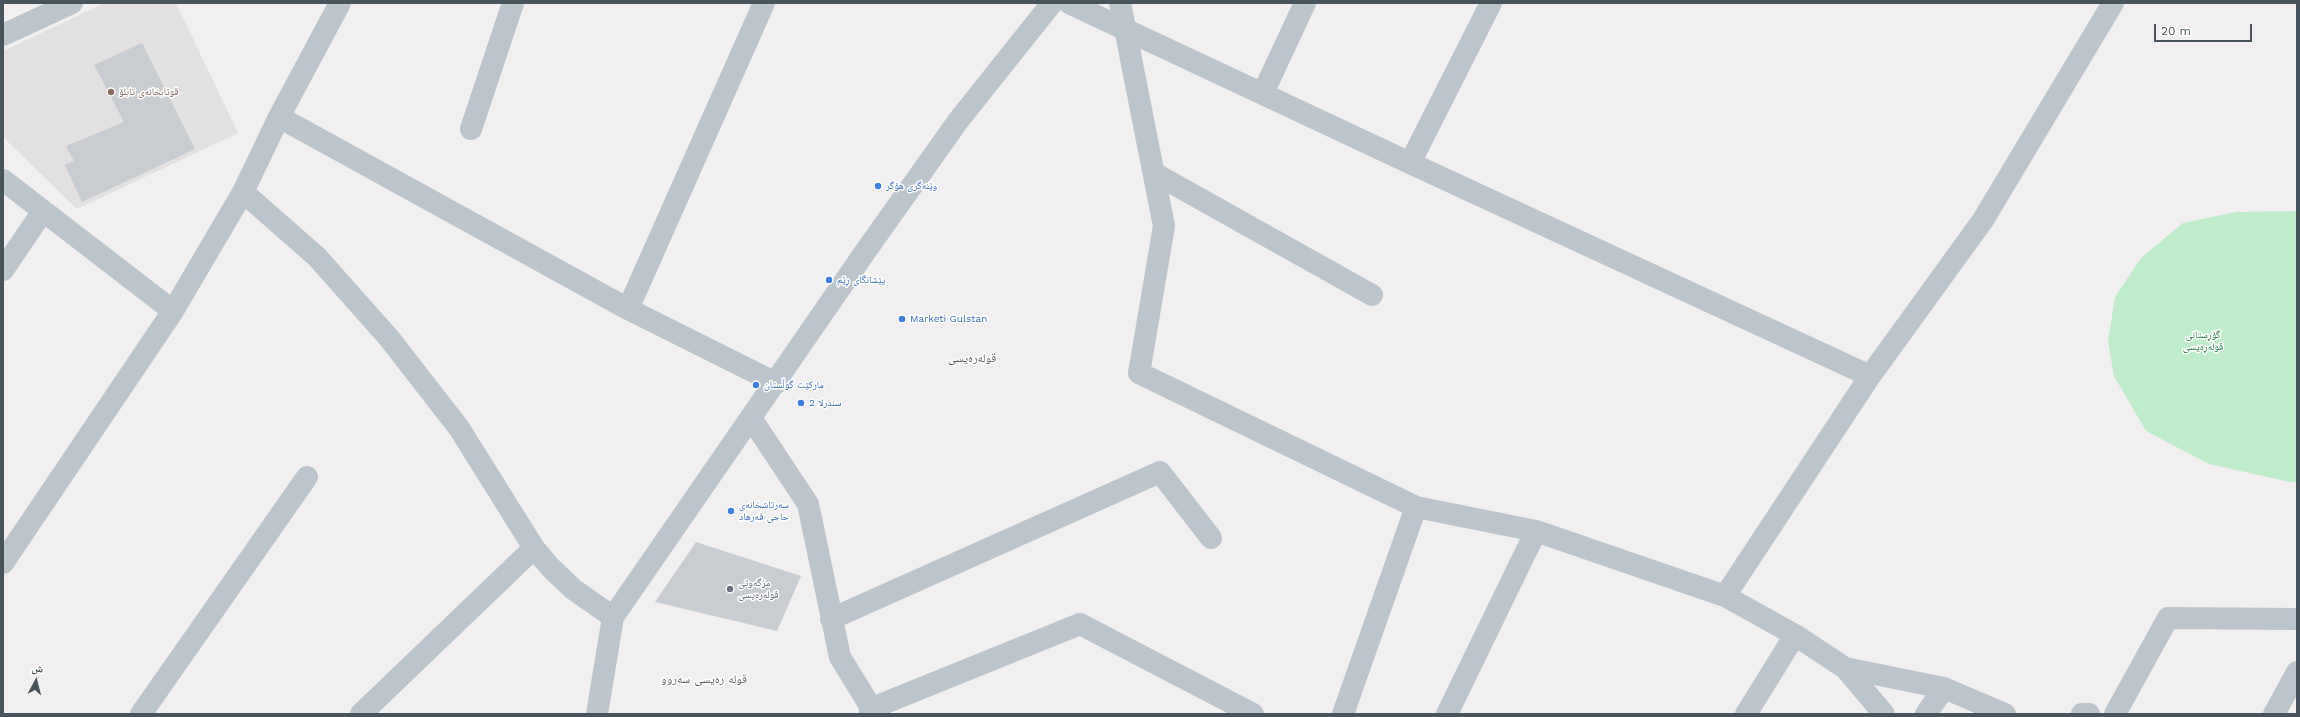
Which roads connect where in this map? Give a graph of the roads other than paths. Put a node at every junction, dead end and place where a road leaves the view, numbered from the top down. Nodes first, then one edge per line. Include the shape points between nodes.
1 (72, 3) edge
2 (340, 3) edge
3 (513, 3) edge
4 (764, 3) edge
5 (1052, 3) edge
6 (1069, 3) edge
7 (1120, 3) edge
8 (1305, 3) edge
9 (1491, 3) edge
10 (2113, 3) edge
11 (1125, 30) junction
12 (3, 35) edge
13 (1262, 93) junction
14 (279, 118) junction
15 (471, 129) dead end
16 (1410, 164) junction
17 (1154, 173) junction
18 (3, 180) edge
19 (243, 192) junction
20 (43, 210) junction
21 (3, 270) edge
22 (1372, 295) dead end
23 (628, 309) junction
24 (173, 311) junction
25 (1870, 376) junction
26 (776, 383) junction
27 (751, 418) junction
28 (307, 477) dead end
29 (1416, 507) junction
30 (1536, 531) junction
31 (1211, 538) dead end
32 (534, 548) junction
33 (3, 564) edge
34 (1725, 596) junction
35 (613, 618) junction
36 (2297, 619) edge
37 (831, 620) junction
38 (1795, 635) junction
39 (1845, 668) junction
40 (2297, 672) edge
41 (1944, 688) junction
42 (1228, 709) edge
43 (872, 712) edge
44 (140, 714) edge
45 (361, 714) edge
46 (597, 714) edge
47 (1253, 714) edge
48 (1343, 714) edge
49 (1447, 714) edge
50 (1746, 714) edge
51 (1884, 714) edge
52 (1926, 714) edge
53 (2005, 714) edge
54 (2082, 714) edge
55 (2089, 714) edge
56 (2115, 714) edge
57 (2274, 714) edge

1 - 12 street
2 - 14 street
3 - 15 street
4 - 23 street
5 - 26 street via 958,121
6 - 11 street
7 - 11 street
8 - 13 street
9 - 16 street
10 - 25 street via 1983,220
11 - 13 street
11 - 17 street
13 - 16 street
14 - 19 street
14 - 23 street
16 - 25 street
17 - 22 street
17 - 29 street via 1164,226 1139,373
18 - 20 street
19 - 24 street
19 - 32 street via 317,257 389,338 459,428
20 - 21 street
20 - 24 street
23 - 26 street
24 - 33 street
25 - 34 street
26 - 27 street
27 - 35 street
27 - 37 street via 808,504
28 - 44 street
29 - 30 street
29 - 48 street
30 - 34 street
30 - 49 street
31 - 37 street via 1160,472
32 - 35 street via 573,589
32 - 45 street
34 - 38 street
35 - 46 street
36 - 56 street via 2168,618
37 - 43 street via 840,657
38 - 39 street
38 - 50 street
39 - 41 street
39 - 51 street
40 - 57 street
41 - 52 street
41 - 53 street
42 - 43 street via 1080,624
42 - 47 street
54 - 55 street

